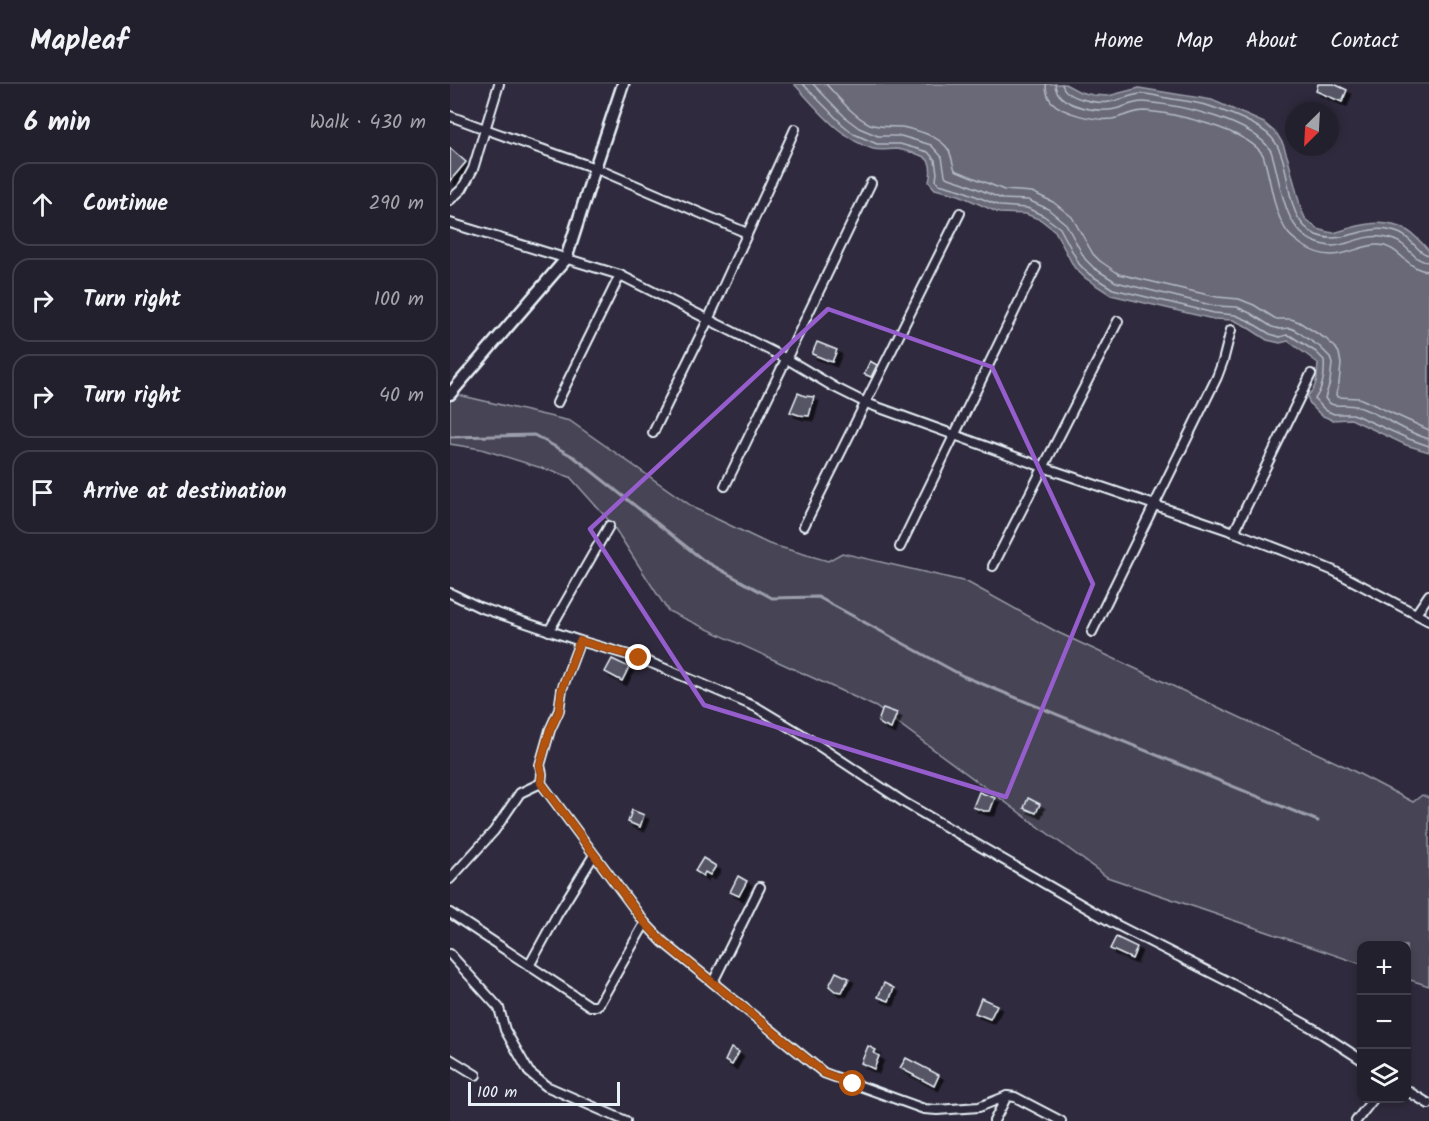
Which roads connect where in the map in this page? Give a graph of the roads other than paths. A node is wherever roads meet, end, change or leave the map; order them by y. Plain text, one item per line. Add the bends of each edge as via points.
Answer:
1 (499, 84) edge
2 (623, 84) edge
3 (450, 116) edge
4 (485, 129) junction
5 (795, 129) dead end
6 (595, 168) junction
7 (871, 183) dead end
8 (450, 200) edge
9 (960, 213) dead end
10 (450, 223) edge
11 (747, 233) junction
12 (566, 259) junction
13 (1036, 267) dead end
14 (620, 275) junction
15 (708, 320) junction
16 (1118, 321) dead end
17 (1231, 330) dead end
18 (787, 359) junction
19 (1311, 374) dead end
20 (450, 394) edge
21 (557, 403) dead end
22 (866, 403) junction
23 (652, 433) dead end
24 (955, 434) junction
25 (1043, 467) junction
26 (725, 486) dead end
27 (1155, 505) junction
28 (609, 526) dead end
29 (804, 526) dead end
30 (1234, 532) junction
31 (900, 547) dead end
32 (993, 566) dead end
33 (450, 592) edge
34 (1429, 595) edge
35 (1416, 614) junction
36 (1429, 621) edge
37 (549, 631) junction
38 (1092, 632) dead end
39 (580, 641) junction
40 (541, 783) junction
41 (594, 855) junction
42 (450, 879) edge
43 (760, 887) dead end
44 (450, 913) edge
45 (645, 923) junction
46 (450, 954) edge
47 (529, 966) junction
48 (713, 982) junction
49 (1357, 1057) edge
50 (450, 1059) edge
51 (476, 1075) dead end
52 (1411, 1093) edge
53 (1006, 1096) junction
54 (1370, 1103) edge
55 (1429, 1104) edge
56 (626, 1121) edge
57 (994, 1121) edge
58 (1061, 1121) edge
59 (1356, 1121) edge

1 - 4 street
2 - 6 street
3 - 4 street
4 - 6 street
4 - 8 street via 472,169 462,189
5 - 11 street
6 - 11 street
6 - 12 street
7 - 18 street
9 - 22 street
10 - 12 street
11 - 15 street
12 - 14 street
12 - 20 street
13 - 24 street
14 - 15 street
14 - 21 street
15 - 18 street
15 - 23 street
16 - 25 street
17 - 27 street via 1217,377
18 - 22 street
18 - 26 street
19 - 30 street
22 - 24 street
22 - 29 street
24 - 25 street
24 - 31 street
25 - 27 street
25 - 32 street
27 - 30 street
27 - 38 street
28 - 37 street
30 - 35 street via 1334,571
33 - 37 street via 479,607
34 - 35 street
35 - 36 street
37 - 39 street
39 - 40 street via 540,765
39 - 49 street via 639,658 756,707 905,803 1113,923 1316,1030
40 - 41 street
40 - 42 street via 520,793 494,831
41 - 45 street
41 - 47 street
43 - 48 street
44 - 47 street
45 - 47 street via 596,1006 590,1006
45 - 48 street
46 - 56 street via 498,1008 505,1030 529,1072 546,1086
48 - 53 street via 824,1073 847,1082 924,1110 979,1107
50 - 51 street
52 - 55 street
53 - 57 street
53 - 58 street
54 - 59 street

